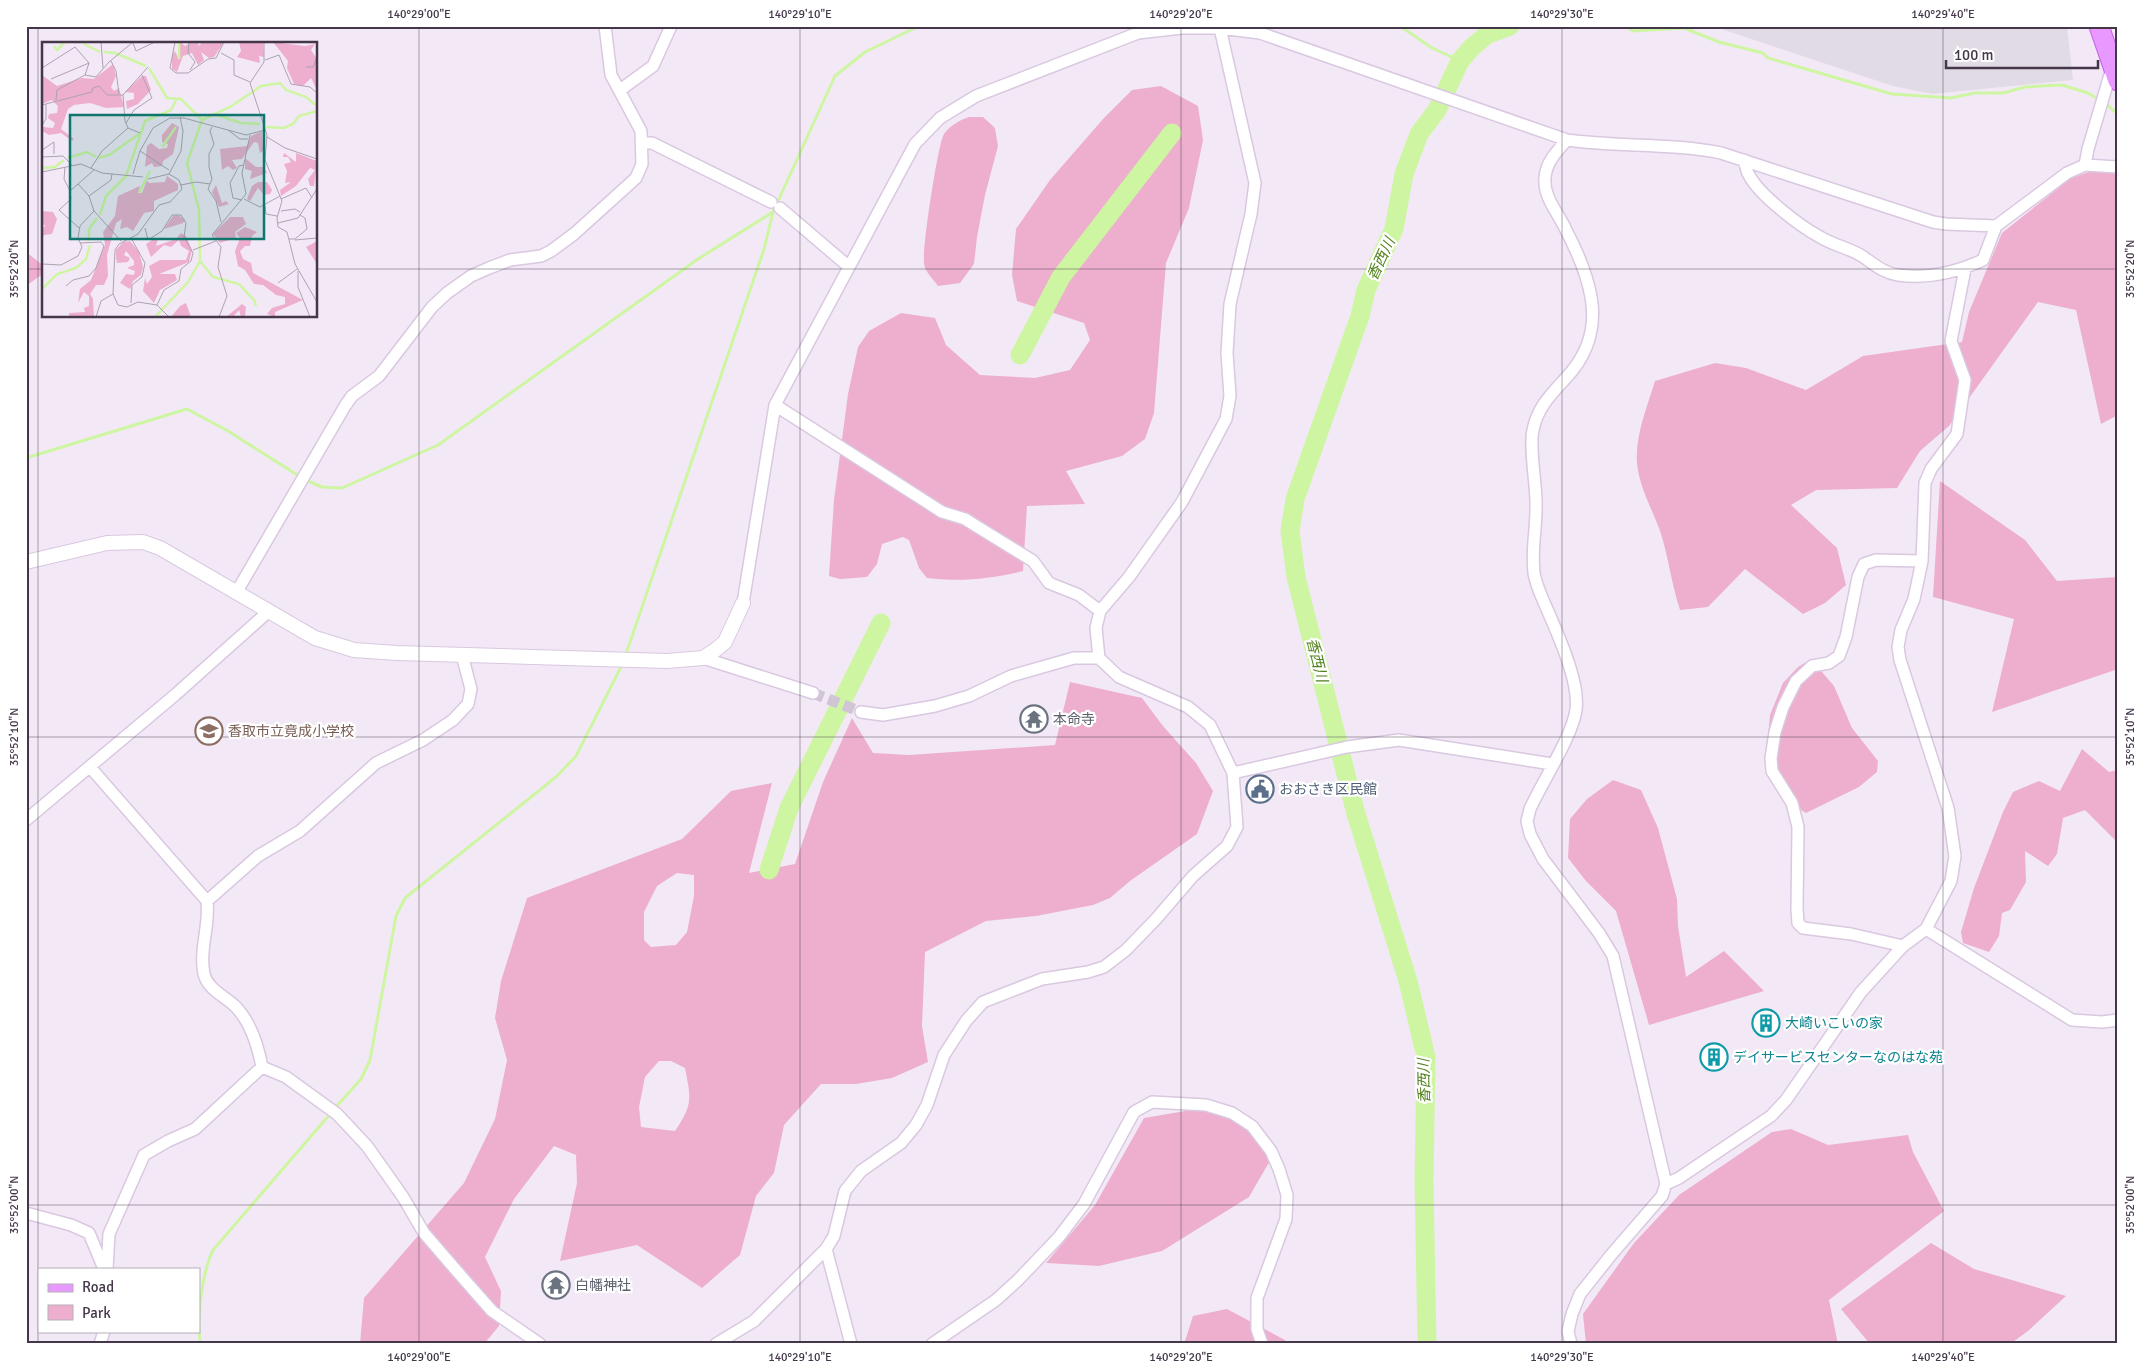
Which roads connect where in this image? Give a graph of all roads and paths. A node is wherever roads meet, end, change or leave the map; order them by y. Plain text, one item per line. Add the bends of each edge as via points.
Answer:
1 (606, 26) edge
2 (671, 26) edge
3 (2099, 26) edge
4 (1220, 28) junction
5 (2115, 74) edge
6 (620, 90) junction
7 (1567, 140) junction
8 (642, 144) junction
9 (1744, 160) junction
10 (2085, 165) junction
11 (2118, 167) edge
12 (1996, 226) junction
13 (848, 266) junction
14 (1965, 269) junction
15 (775, 405) junction
16 (1922, 561) junction
17 (26, 562) edge
18 (236, 594) junction
19 (743, 603) joint
20 (1100, 611) junction
21 (268, 612) junction
22 (462, 655) junction
23 (703, 658) junction
24 (1100, 658) junction
25 (813, 693) tunnel mouth
26 (861, 712) tunnel mouth
27 (1552, 764) junction
28 (90, 767) junction
29 (1232, 773) junction
30 (26, 820) edge
31 (207, 901) junction
32 (1926, 929) junction
33 (1903, 946) junction
34 (2118, 1020) edge
35 (262, 1067) junction
36 (1666, 1184) junction
37 (26, 1213) edge
38 (826, 1249) junction
39 (106, 1268) edge
40 (106, 1268) edge
41 (104, 1332) edge
42 (100, 1344) edge
43 (540, 1344) edge
44 (716, 1344) edge
45 (851, 1344) edge
46 (932, 1344) edge
47 (1262, 1344) edge
48 (1571, 1344) edge

1 - 6 street via 611,74
2 - 6 street via 653,66
3 - 5 main road
4 - 7 street via 1260,33
4 - 13 street via 1138,33 976,96 954,108 915,144
4 - 20 street via 1255,183 1230,304 1230,396 1226,419 1182,502 1129,577
5 - 10 street
6 - 8 street via 641,131
7 - 9 street via 1699,149
7 - 27 street via 1548,165 1544,179 1548,198 1582,265 1591,297 1592,325 1588,346 1573,370 1541,406 1532,431 1536,502 1534,574 1573,678 1576,709
8 - 13 street via 652,143 776,205
8 - 18 street via 642,164 636,178 574,234 541,256 510,260 489,268 447,293 378,376 352,396
9 - 12 street via 1933,222
9 - 14 street via 1749,175 1792,218 1820,238 1861,255 1879,269 1897,275 1925,276
10 - 11 street
10 - 12 street via 2053,182
12 - 14 street via 1983,260
13 - 15 street
14 - 16 street via 1951,341 1965,380 1957,434 1931,469 1926,483
15 - 19 street
15 - 20 street via 942,512 965,519 1032,561 1049,583 1079,595
16 - 32 street via 1914,599 1900,630 1898,647 1948,808 1954,856 1951,881
16 - 33 street via 1876,560 1864,564 1858,577 1844,647 1829,664 1812,666 1796,681 1783,707 1771,758 1772,772 1792,803 1798,828 1798,923 1803,928 1851,934
17 - 18 street via 107,543 143,542 160,548
18 - 21 street
19 - 23 street via 725,642
20 - 24 street via 1096,628
21 - 22 street via 315,638 354,650
21 - 28 street
22 - 23 street via 667,661
22 - 31 street via 471,689 468,704 453,720 423,740 376,763 300,831 258,856
23 - 25 street
24 - 26 street via 1074,658 1011,676 969,696 935,706 883,715
24 - 29 street via 1119,677 1188,707 1210,725
27 - 29 street via 1399,740 1347,747
27 - 36 street via 1530,809 1527,820 1530,834 1543,859 1613,956
28 - 30 street
28 - 31 street
29 - 38 street via 1236,827 1227,846 1193,876 1126,950 1104,967 1042,979 983,1002 944,1055 927,1105 916,1125 901,1143 861,1171 845,1191 834,1236
31 - 35 street via 204,974 209,985 236,1008 250,1026 259,1047
32 - 33 street
32 - 34 street via 2072,1020
33 - 36 street via 1861,992 1786,1100 1771,1116
35 - 39 street via 195,1130 144,1155 109,1234
35 - 43 street via 286,1077 328,1105 367,1146 424,1233 462,1278 492,1311
36 - 48 street via 1662,1196 1580,1294 1568,1331
37 - 40 street via 89,1233
38 - 44 street via 754,1321
38 - 45 street
41 - 42 street
46 - 47 street via 996,1300 1059,1237 1084,1204 1134,1112 1152,1102 1206,1105 1232,1113 1259,1134 1276,1163 1287,1195 1286,1219 1257,1298 1257,1329

